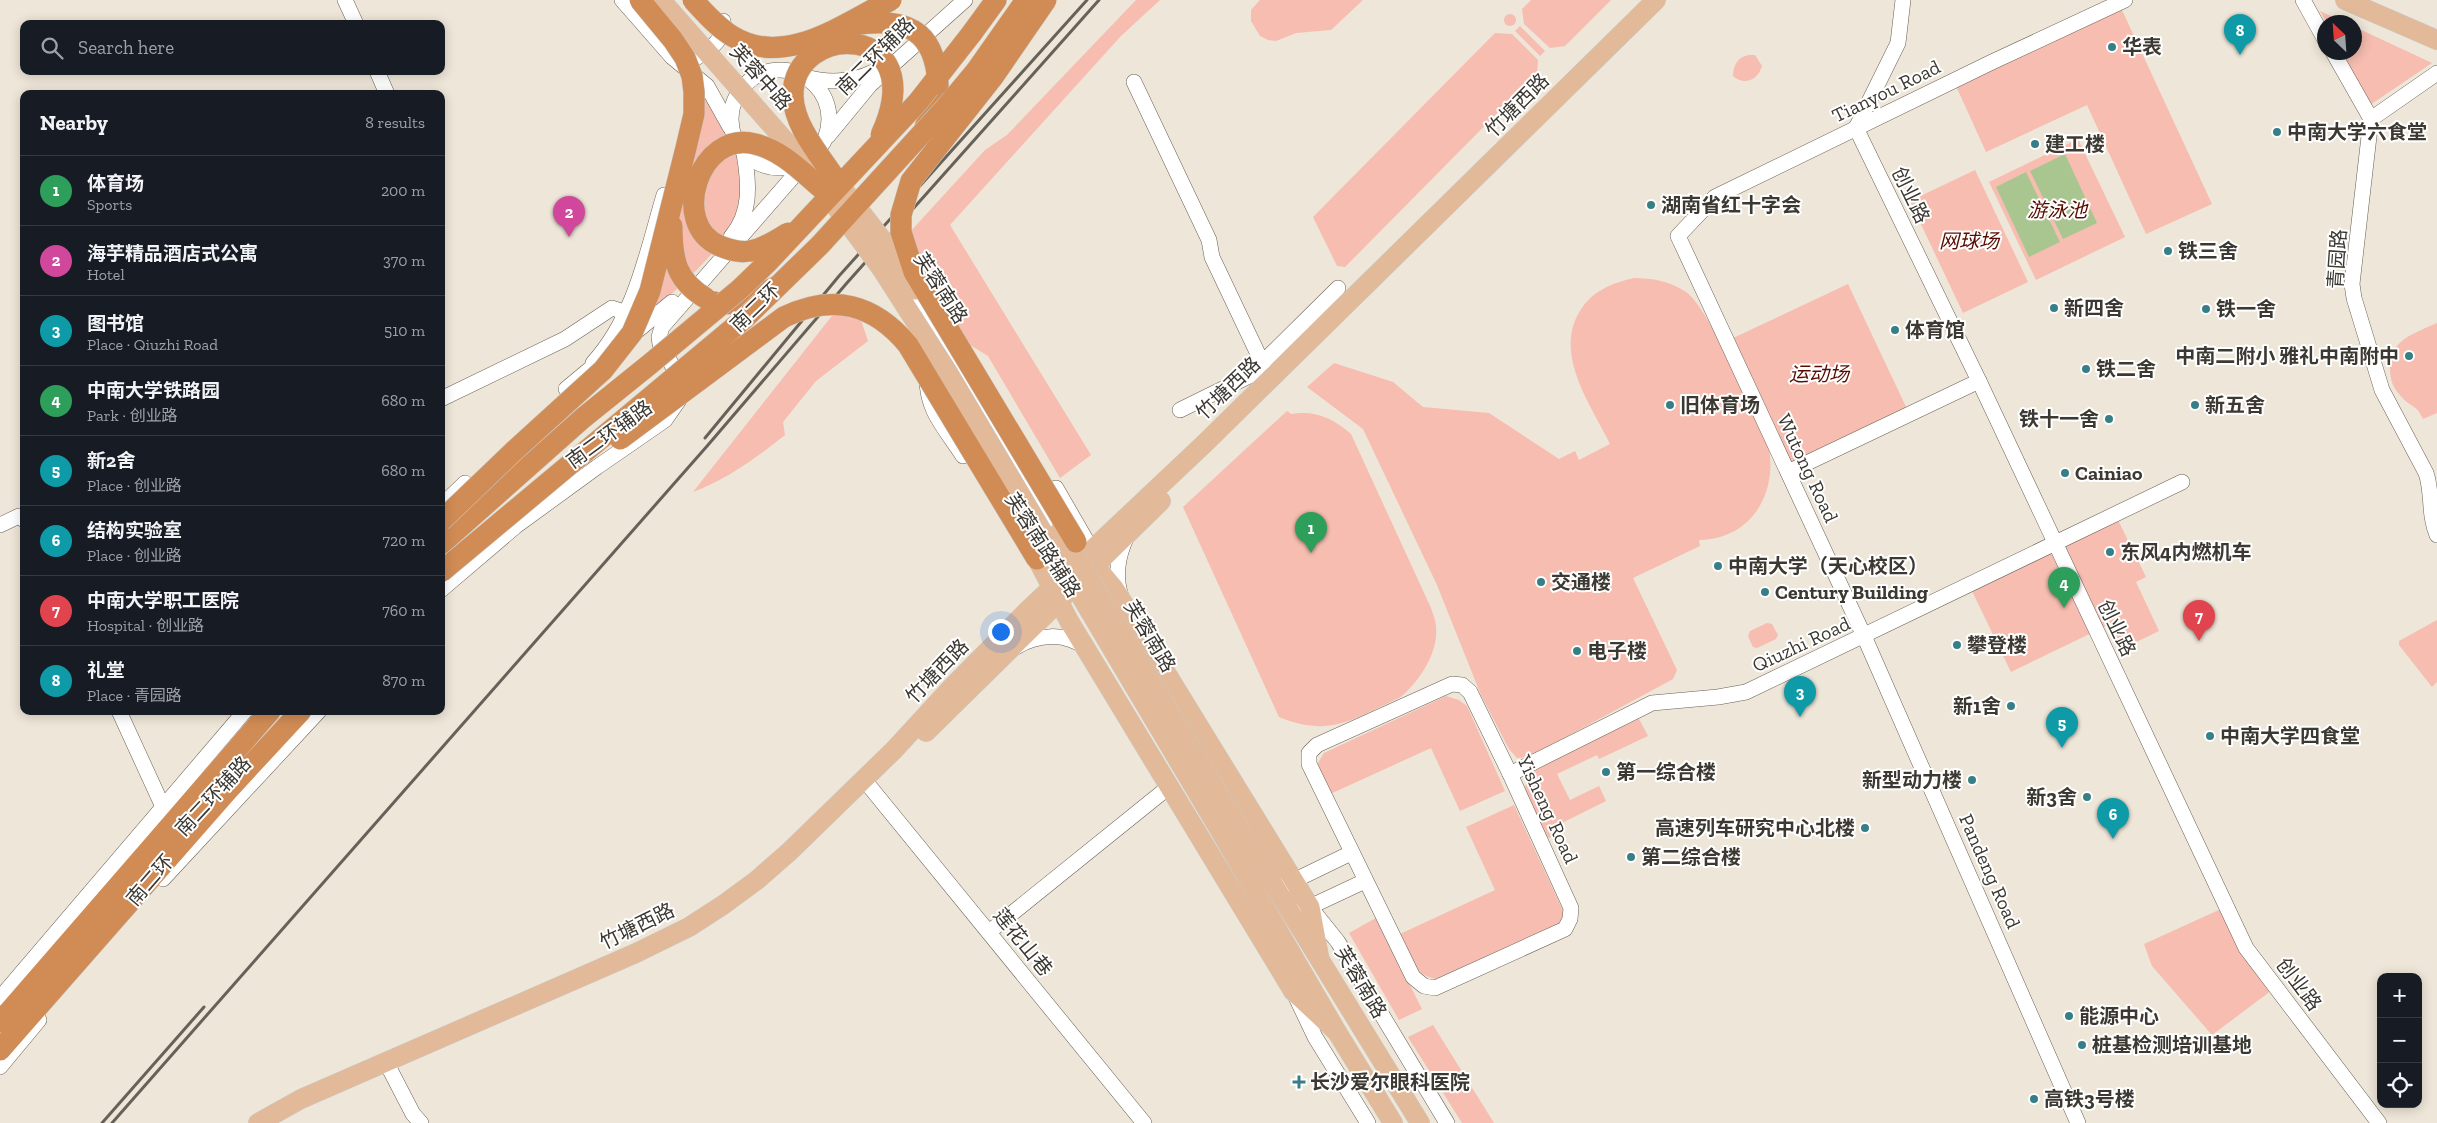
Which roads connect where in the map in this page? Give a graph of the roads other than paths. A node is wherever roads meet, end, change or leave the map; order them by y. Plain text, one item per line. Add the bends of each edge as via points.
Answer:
1 (345, 0) edge
2 (622, 0) edge
3 (640, 0) edge
4 (661, 0) edge
5 (676, 0) edge
6 (693, 0) edge
7 (891, 0) edge
8 (954, 0) edge
9 (964, 0) edge
10 (996, 0) edge
11 (1026, 0) edge
12 (1041, 0) edge
13 (1046, 0) edge
14 (1054, 0) edge
15 (1656, 0) edge
16 (1669, 0) edge
17 (1903, 0) edge
18 (2125, 0) edge
19 (2303, 0) edge
20 (2345, 0) edge
21 (711, 5) edge
22 (354, 20) edge
23 (2317, 25) edge
24 (825, 34) junction
25 (2437, 40) edge
26 (672, 57) junction
27 (2338, 60) edge
28 (2437, 72) edge
29 (799, 74) junction
30 (379, 75) edge
31 (1134, 82) dead end
32 (708, 86) junction
33 (385, 90) edge
34 (2371, 119) junction
35 (1856, 128) junction
36 (732, 132) junction
37 (918, 138) junction
38 (820, 148) junction
39 (744, 153) junction
40 (870, 154) junction
41 (801, 164) junction
42 (825, 179) junction
43 (673, 198) junction
44 (805, 223) junction
45 (1678, 236) joint
46 (778, 285) junction
47 (1338, 288) dead end
48 (626, 313) junction
49 (928, 330) junction
50 (942, 340) junction
51 (1264, 362) junction
52 (586, 371) junction
53 (1979, 382) junction
54 (445, 397) edge
55 (1180, 410) dead end
56 (1788, 472) junction
57 (2182, 482) dead end
58 (445, 502) edge
59 (510, 514) junction
60 (20, 517) edge
61 (445, 517) edge
62 (0, 525) edge
63 (1124, 528) junction
64 (2437, 535) edge
65 (445, 540) edge
66 (2055, 545) junction
67 (1089, 555) junction
68 (1037, 559) joint
69 (445, 569) edge
70 (445, 587) edge
71 (1055, 591) junction
72 (1127, 609) junction
73 (1864, 636) junction
74 (1086, 648) junction
75 (1008, 652) junction
76 (121, 715) edge
77 (242, 715) edge
78 (267, 715) edge
79 (297, 715) edge
80 (315, 715) edge
81 (1510, 774) junction
82 (1170, 786) junction
83 (870, 787) junction
84 (163, 807) junction
85 (1234, 837) junction
86 (1351, 853) junction
87 (1365, 881) junction
88 (1285, 884) junction
89 (1301, 911) junction
90 (989, 932) junction
91 (1293, 991) junction
92 (15, 1006) edge
93 (0, 1020) edge
94 (1337, 1032) junction
95 (0, 1050) edge
96 (0, 1057) edge
97 (388, 1066) junction
98 (0, 1067) edge
99 (258, 1123) edge
100 (274, 1123) edge
101 (421, 1123) edge
102 (1144, 1123) edge
103 (1368, 1123) edge
104 (1393, 1123) edge
105 (1420, 1123) edge
106 (1447, 1123) edge
107 (2078, 1123) edge
108 (2379, 1123) edge

1 - 22 street
2 - 26 street
3 - 43 highway, bridge via 673,40 692,76 694,114
4 - 42 main road, 芙蓉中路, bridge
5 - 42 main road, 芙蓉中路, bridge via 741,70
6 - 24 highway, bridge via 733,37 753,45 784,48
7 - 24 highway, bridge
8 - 29 street, 南二环辅路 via 871,74 846,80 817,80
9 - 38 street, 南二环辅路 via 870,85
10 - 40 highway, 南二环, bridge via 918,102
11 - 37 highway, 南二环, bridge via 976,70
12 - 14 street
13 - 67 highway, bridge via 993,77 912,182 901,215 901,232 914,272
15 - 63 main road, 竹塘西路 via 1203,445
16 - 63 main road, 竹塘西路
17 - 35 street via 1898,43
18 - 35 street, Tianyou Road
19 - 23 street
20 - 25 main road
21 - 26 street via 724,27 719,40 691,61 683,62
21 - 29 street
24 - 37 highway, bridge via 845,26 886,21 907,27 928,44 938,68 938,87 931,115
26 - 32 street
27 - 34 street
28 - 34 street
29 - 36 street via 779,70 751,80 741,90 732,110
29 - 38 street via 822,93 829,115 827,132
30 - 33 street
31 - 51 street via 1209,240 1212,256
32 - 36 street
32 - 48 street via 686,103 673,165
34 - 64 street, 青园路 via 2352,284 2354,298 2382,390 2426,472 2430,486 2430,514
35 - 45 street, Tianyou Road via 1715,197
35 - 53 street, 创业路
36 - 39 street
37 - 46 highway, 南二环, bridge via 820,245
38 - 41 street
38 - 42 street via 818,161
39 - 41 street via 766,166
39 - 52 street via 747,203 735,232 677,298
40 - 42 highway, bridge via 880,139 892,108 894,79 887,64 870,48 845,42 832,45 808,60 799,71 793,96 800,123
40 - 44 highway, 南二环, bridge
41 - 42 street
41 - 70 street, 南二环辅路 via 662,327 660,344 681,381 679,400 666,420 523,521
42 - 44 highway, bridge via 753,143 730,144 712,156 699,175 694,190 696,220 703,233 717,244 738,252 751,251
42 - 85 main road, 芙蓉南路, bridge via 881,238 956,354
43 - 46 highway, bridge via 672,242 676,265 690,288 707,300 732,303 746,301
43 - 61 highway, bridge via 650,291 632,333 619,352
44 - 65 highway, 南二环, bridge via 740,289 583,418
45 - 56 street, Wutong Road
46 - 59 highway, 南二环, bridge via 686,369
47 - 51 street
48 - 52 street via 607,346
48 - 54 street via 612,308 565,339
49 - 50 street, 芙蓉南路辅路 via 891,268
49 - 71 street, 芙蓉南路辅路 via 1053,540 1059,557
49 - 71 street, 芙蓉南路辅路 via 927,396 931,409
50 - 67 street, 芙蓉南路辅路 via 1059,536
50 - 67 street, 芙蓉南路辅路 via 982,369
51 - 55 street via 1249,376
52 - 58 street
53 - 56 street
53 - 66 street, 创业路
56 - 73 street, Wutong Road
57 - 66 street, Qiuzhi Road
59 - 68 highway, bridge via 666,407 784,317 802,308 835,304 851,306 883,320 908,345
59 - 69 highway, 南二环, bridge
60 - 62 street
63 - 67 main road, 竹塘西路
63 - 72 street via 1118,574 1121,596
66 - 73 street, Qiuzhi Road
66 - 108 street, 创业路 via 2246,948
67 - 71 main road, 竹塘西路
67 - 72 main road
68 - 71 main road
71 - 74 main road
71 - 75 main road, 竹塘西路
71 - 97 main road, 竹塘西路 via 1028,611 894,750 789,852 723,905 689,927 636,953
72 - 88 main road
73 - 81 street, Qiuzhi Road via 1746,692 1652,703
73 - 107 street, Pandeng Road
74 - 75 street via 1071,639 1046,636
74 - 82 main road
75 - 83 main road, 竹塘西路
76 - 84 street
77 - 84 street, 南二环辅路
78 - 92 highway, 南二环
79 - 92 highway, 南二环
80 - 98 street, 南二环辅路 via 138,907
81 - 86 street, Yisheng Road via 1470,692 1462,685 1452,684 1317,745 1308,753 1309,764
81 - 87 street, Yisheng Road via 1572,908 1565,929 1435,988 1424,986 1413,977
82 - 90 street
82 - 91 main road
83 - 90 street, 莲花山巷
83 - 97 main road, 竹塘西路 via 764,886 734,910 700,930 664,949
84 - 92 street, 南二环辅路
85 - 88 main road, 芙蓉南路
85 - 94 main road, 芙蓉南路
86 - 87 street, Yisheng Road
86 - 88 street
87 - 89 street
88 - 89 main road
89 - 105 main road, 芙蓉南路 via 1319,956
89 - 106 street via 1338,942
90 - 102 street, 莲花山巷
91 - 94 main road
91 - 103 street via 1315,1037
92 - 93 highway, 南二环
92 - 95 highway, 南二环
92 - 96 main road
94 - 104 main road, 芙蓉南路
97 - 99 main road, 竹塘西路 via 301,1099
97 - 100 main road, 竹塘西路
97 - 101 street

